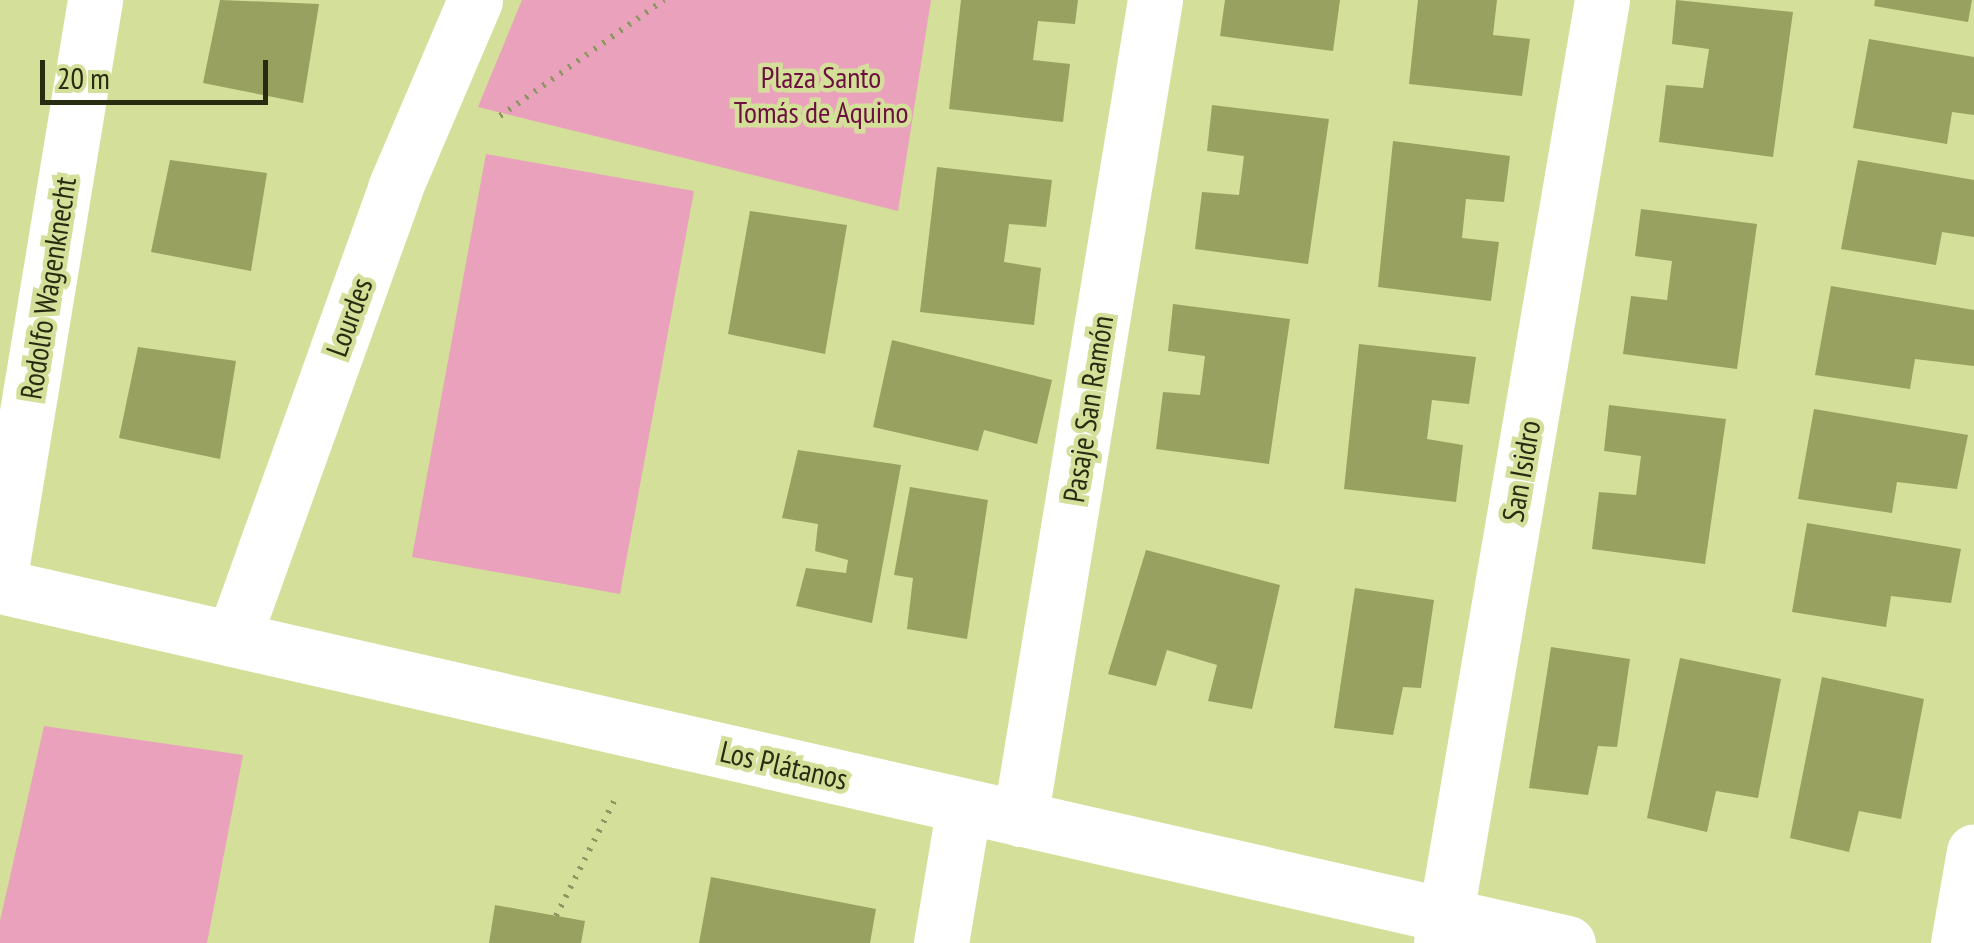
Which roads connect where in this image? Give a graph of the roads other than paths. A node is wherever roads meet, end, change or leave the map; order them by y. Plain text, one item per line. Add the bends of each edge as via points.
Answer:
1 (96, 0) edge
2 (475, 0) edge
3 (1156, 0) edge
4 (1602, 0) edge
5 (0, 576) edge
6 (0, 586) edge
7 (233, 639) junction
8 (964, 806) junction
9 (1020, 819) junction
10 (1974, 850) edge
11 (1443, 929) edge
12 (941, 943) edge
13 (1568, 943) edge
14 (1958, 943) edge

1 - 5 street, Rodolfo Wagenknecht
2 - 7 street, Lourdes via 396,188
3 - 9 street, Pasaje San Ramón
4 - 11 street, San Isidro
6 - 7 street, Los Plátanos
7 - 8 street, Los Plátanos
8 - 9 street, Los Plátanos
8 - 12 street
9 - 11 street, Los Plátanos
10 - 14 street
11 - 13 street, Los Plátanos

